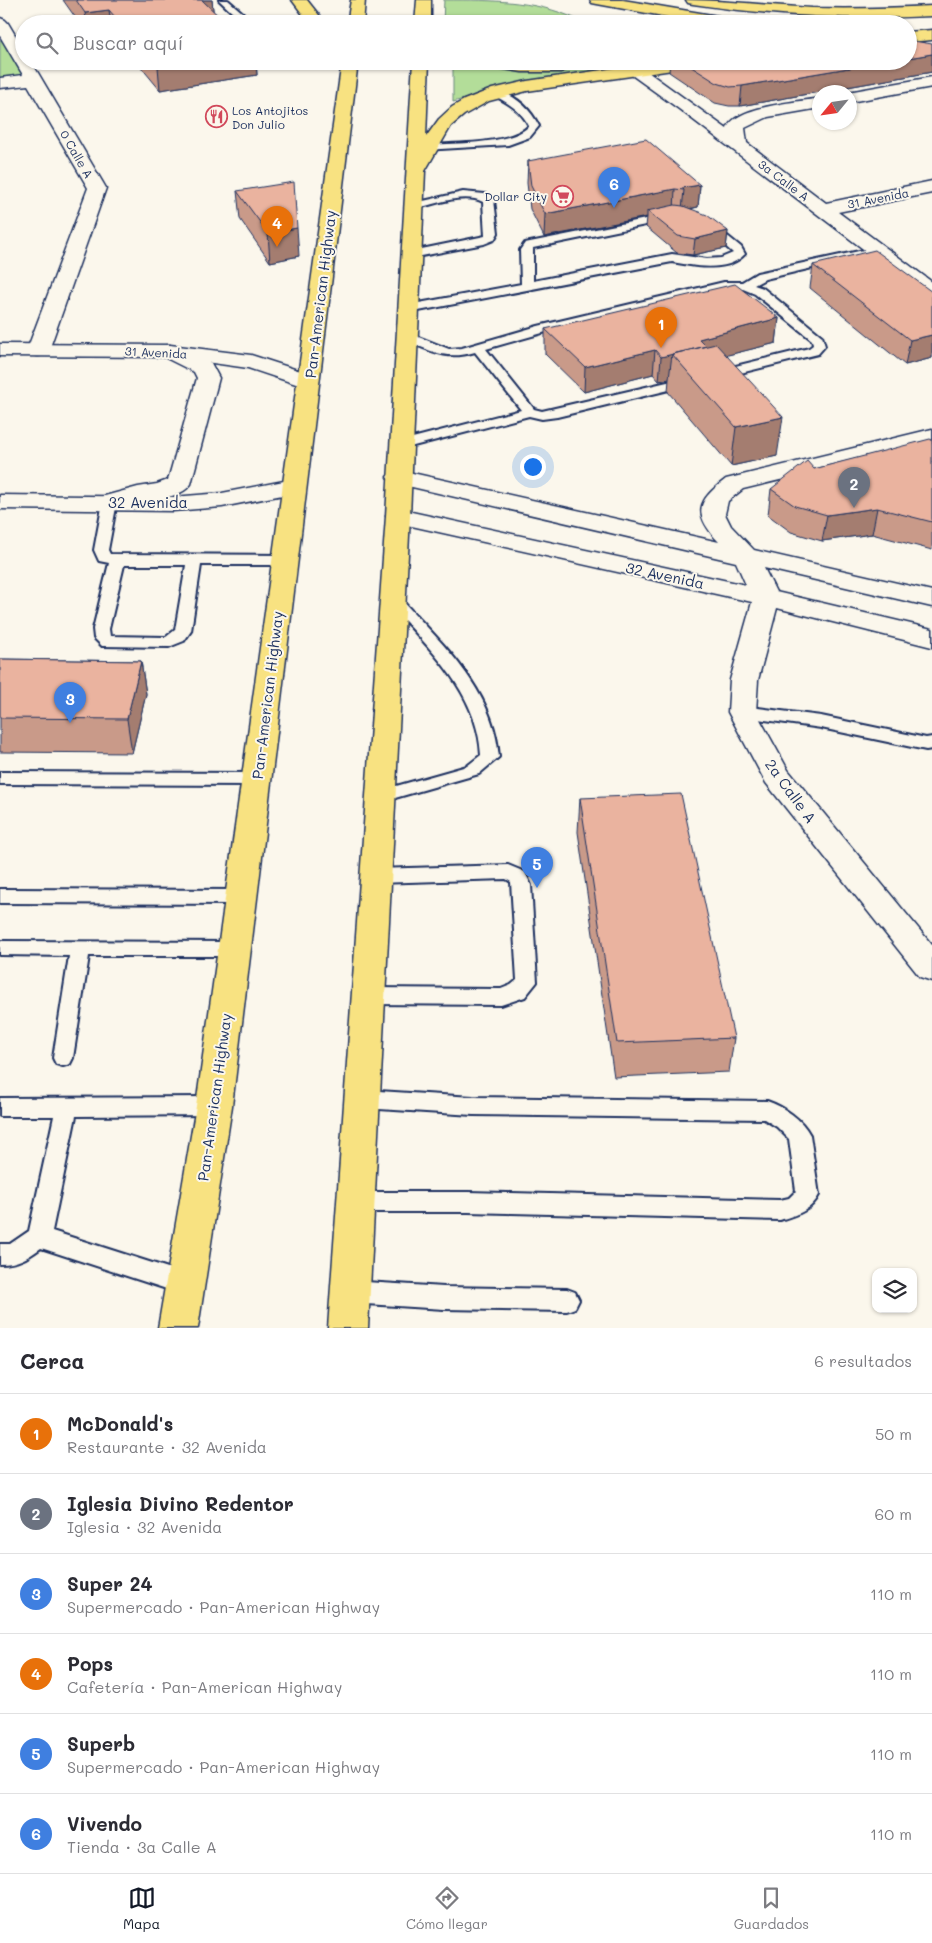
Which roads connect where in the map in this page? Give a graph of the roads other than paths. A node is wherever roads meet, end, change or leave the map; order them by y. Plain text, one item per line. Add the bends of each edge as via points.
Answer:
1 (222, 0) edge
2 (299, 0) edge
3 (358, 0) edge
4 (424, 0) edge
5 (580, 0) edge
6 (597, 0) edge
7 (693, 0) edge
8 (753, 0) edge
9 (932, 11) edge
10 (845, 14) junction
11 (240, 15) edge
12 (311, 15) edge
13 (356, 15) edge
14 (423, 15) edge
15 (610, 15) edge
16 (674, 15) edge
17 (917, 30) edge
18 (932, 30) edge
19 (3, 32) edge
20 (932, 35) edge
21 (917, 36) edge
22 (15, 51) edge
23 (27, 70) edge
24 (342, 70) edge
25 (421, 70) edge
26 (635, 70) joint
27 (33, 79) junction
28 (932, 82) edge
29 (0, 83) edge
30 (496, 93) junction
31 (857, 96) edge
32 (812, 105) edge
33 (738, 146) junction
34 (428, 148) junction
35 (415, 175) junction
36 (932, 187) edge
37 (414, 206) junction
38 (824, 209) junction
39 (682, 216) edge
40 (700, 219) edge
41 (877, 250) junction
42 (411, 254) junction
43 (744, 285) junction
44 (526, 286) junction
45 (932, 292) edge
46 (408, 309) junction
47 (407, 336) junction
48 (479, 348) junction
49 (0, 350) edge
50 (38, 350) junction
51 (170, 351) junction
52 (308, 381) junction
53 (529, 412) junction
54 (932, 436) edge
55 (402, 445) junction
56 (399, 476) junction
57 (294, 486) junction
58 (0, 502) edge
59 (110, 502) junction
60 (398, 516) junction
61 (746, 557) junction
62 (117, 560) junction
63 (194, 560) junction
64 (285, 560) junction
65 (766, 598) junction
66 (393, 599) junction
67 (932, 599) edge
68 (932, 638) edge
69 (742, 712) junction
70 (932, 742) edge
71 (0, 778) edge
72 (256, 778) junction
73 (381, 796) junction
74 (376, 876) junction
75 (0, 896) edge
76 (241, 897) junction
77 (0, 948) edge
78 (80, 948) junction
79 (235, 949) junction
80 (932, 968) edge
81 (369, 996) junction
82 (63, 1058) dead end
83 (363, 1099) junction
84 (66, 1106) junction
85 (214, 1106) junction
86 (0, 1107) edge
87 (356, 1202) junction
88 (39, 1237) junction
89 (0, 1254) edge
90 (185, 1284) junction
91 (350, 1292) junction
92 (567, 1300) dead end
93 (178, 1328) edge
94 (348, 1328) edge

1 - 11 lane
2 - 12 highway
3 - 13 highway
4 - 14 highway
5 - 15 highway
6 - 16 highway
7 - 10 highway via 733,7
8 - 10 highway
9 - 10 highway
17 - 18 highway
19 - 22 street, 0 Calle A
20 - 21 highway
23 - 27 street, 0 Calle A
24 - 52 highway, Pan-American Highway
25 - 35 highway
26 - 30 highway
26 - 33 street, 3a Calle A
27 - 29 street
27 - 50 street, 0 Calle A via 97,188
28 - 31 street
30 - 34 highway via 458,111 443,124
30 - 34 lane via 528,113 534,126 526,135 508,142
32 - 33 street via 742,120 736,127
33 - 38 street, 3a Calle A
34 - 35 highway
35 - 37 highway
36 - 38 street, 31 Avenida
37 - 42 highway
37 - 42 lane via 451,198 484,196 488,200 492,233 484,241
38 - 41 street, 3a Calle A
39 - 44 lane via 529,245 526,250
40 - 44 lane via 739,254 733,259 712,263 672,258
41 - 43 lane via 761,276
41 - 45 street, 3a Calle A
42 - 46 highway
43 - 48 lane via 724,286 542,329
43 - 53 lane via 759,291 818,339 819,346 813,351 557,414
44 - 46 lane
46 - 47 highway
47 - 48 lane via 448,353
47 - 55 highway
48 - 53 lane
49 - 50 street, 31 Avenida
50 - 51 street, 31 Avenida
51 - 52 street, 31 Avenida via 251,362
51 - 59 street via 203,368 208,378 179,484
52 - 57 highway, Pan-American Highway
53 - 55 lane
54 - 61 street via 735,484 717,498 713,514 720,528
55 - 56 highway
56 - 60 highway
56 - 61 street
57 - 59 street, 32 Avenida via 222,500 173,504
57 - 64 highway, Pan-American Highway
58 - 59 street, 32 Avenida
59 - 62 lane via 102,550 104,558
60 - 65 street, 32 Avenida
60 - 66 highway
61 - 65 street
61 - 67 street
62 - 63 lane
62 - 63 lane via 102,628 102,638 108,642 169,642 178,638 183,631
63 - 64 lane
64 - 72 highway, Pan-American Highway
65 - 68 street, 32 Avenida
65 - 69 street via 744,680
66 - 73 highway
66 - 73 lane via 462,677 490,739 490,757 473,770
69 - 70 lane via 821,722 926,744
69 - 80 street, 2a Calle A via 776,776
71 - 72 lane
72 - 76 highway, Pan-American Highway
73 - 74 highway
74 - 81 highway
74 - 81 lane via 508,872 518,877 522,885 527,982 518,991 501,998
75 - 76 lane
76 - 79 highway, Pan-American Highway
77 - 78 lane
78 - 79 lane
78 - 82 lane
79 - 85 highway, Pan-American Highway
81 - 83 highway
83 - 87 highway
83 - 87 lane via 473,1106 767,1110 799,1135 808,1195 795,1206 780,1210
84 - 85 lane
84 - 86 lane
84 - 88 lane
85 - 90 highway, Pan-American Highway
87 - 91 highway
88 - 89 lane via 14,1254
88 - 90 lane
90 - 93 highway, Pan-American Highway
91 - 92 lane via 444,1298
91 - 94 highway

